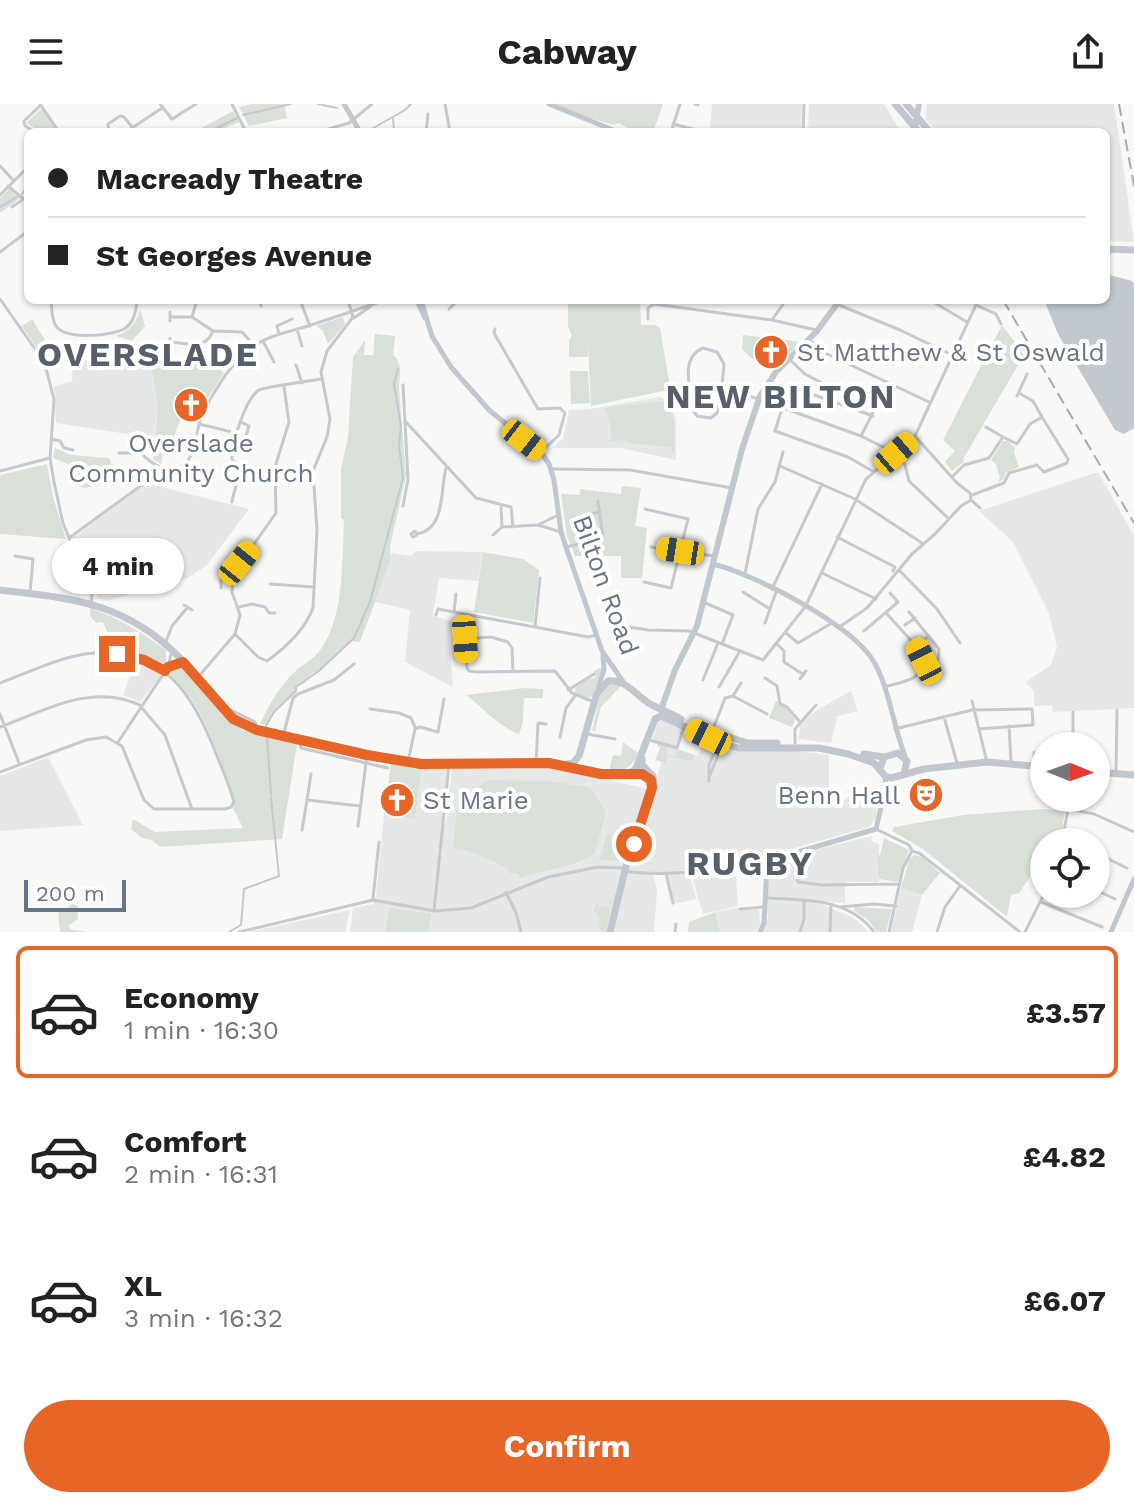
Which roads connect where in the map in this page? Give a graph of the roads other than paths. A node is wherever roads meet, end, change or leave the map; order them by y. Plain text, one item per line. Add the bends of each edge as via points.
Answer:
1 (41, 104) edge
2 (196, 104) edge
3 (232, 104) edge
4 (344, 104) edge
5 (372, 104) edge
6 (445, 104) edge
7 (549, 104) edge
8 (680, 104) edge
9 (804, 104) edge
10 (900, 104) edge
11 (921, 104) edge
12 (161, 106) edge
13 (428, 114) dead end
14 (355, 119) junction
15 (672, 124) junction
16 (919, 127) edge
17 (28, 128) edge
18 (56, 128) edge
19 (108, 128) edge
20 (133, 128) joint
21 (244, 128) edge
22 (333, 128) edge
23 (358, 128) edge
24 (426, 128) edge
25 (449, 128) edge
26 (600, 128) edge
27 (672, 128) edge
28 (689, 128) edge
29 (803, 128) edge
30 (0, 166) edge
31 (24, 170) edge
32 (13, 180) junction
33 (8, 186) junction
34 (0, 195) edge
35 (24, 197) edge
36 (24, 199) edge
37 (12, 207) dead end
38 (24, 234) edge
39 (1110, 249) edge
40 (1134, 250) edge
41 (0, 252) edge
42 (0, 299) edge
43 (52, 304) edge
44 (136, 304) edge
45 (196, 304) edge
46 (302, 304) edge
47 (349, 304) edge
48 (374, 304) joint
49 (421, 304) edge
50 (422, 304) edge
51 (454, 304) edge
52 (783, 304) edge
53 (837, 304) edge
54 (842, 304) edge
55 (937, 304) edge
56 (1, 305) edge
57 (449, 309) dead end
58 (352, 311) junction
59 (347, 313) junction
60 (649, 316) dead end
61 (170, 317) dead end
62 (192, 317) junction
63 (292, 319) dead end
64 (352, 320) junction
65 (772, 320) junction
66 (967, 322) junction
67 (428, 323) junction
68 (1001, 324) dead end
69 (310, 326) junction
70 (345, 327) junction
71 (297, 329) junction
72 (495, 329) dead end
73 (213, 331) junction
74 (817, 331) junction
75 (279, 334) junction
76 (809, 339) junction
77 (263, 341) junction
78 (170, 342) dead end
79 (254, 345) junction
80 (302, 346) dead end
81 (952, 355) junction
82 (789, 359) junction
83 (274, 362) dead end
84 (296, 365) dead end
85 (1027, 374) dead end
86 (321, 379) junction
87 (302, 383) junction
88 (888, 383) junction
89 (824, 384) dead end
90 (403, 385) dead end
91 (722, 386) junction
92 (789, 386) dead end
93 (284, 387) junction
94 (758, 400) junction
95 (930, 402) junction
96 (567, 405) dead end
97 (782, 409) junction
98 (564, 411) junction
99 (873, 416) junction
100 (1042, 417) junction
101 (241, 422) junction
102 (406, 422) junction
103 (199, 424) junction
104 (989, 429) dead end
105 (236, 433) junction
106 (416, 434) junction
107 (406, 436) junction
108 (861, 436) junction
109 (915, 436) junction
110 (1003, 437) junction
111 (51, 439) junction
112 (245, 440) dead end
113 (73, 450) dead end
114 (541, 452) junction
115 (783, 452) dead end
116 (119, 453) dead end
117 (896, 453) junction
118 (50, 458) junction
119 (780, 466) junction
120 (275, 467) junction
121 (446, 468) junction
122 (551, 469) junction
123 (0, 471) edge
124 (313, 471) junction
125 (874, 472) junction
126 (455, 477) junction
127 (952, 477) junction
128 (150, 479) dead end
129 (444, 480) junction
130 (822, 484) junction
131 (732, 488) junction
132 (972, 497) junction
133 (855, 499) junction
134 (598, 501) dead end
135 (232, 502) dead end
136 (500, 505) junction
137 (403, 506) dead end
138 (980, 508) dead end
139 (645, 509) dead end
140 (600, 512) junction
141 (558, 515) junction
142 (586, 515) dead end
143 (949, 519) junction
144 (538, 525) junction
145 (502, 527) junction
146 (513, 527) junction
147 (561, 532) junction
148 (417, 534) dead end
149 (493, 535) dead end
150 (837, 537) junction
151 (69, 538) junction
152 (922, 543) junction
153 (566, 547) junction
154 (651, 547) dead end
155 (680, 551) junction
156 (15, 556) dead end
157 (713, 560) junction
158 (899, 570) junction
159 (893, 571) dead end
160 (821, 572) junction
161 (221, 573) dead end
162 (745, 574) junction
163 (540, 578) dead end
164 (221, 580) junction
165 (231, 580) junction
166 (644, 582) dead end
167 (270, 584) dead end
168 (314, 587) junction
169 (221, 588) dead end
170 (0, 590) edge
171 (774, 590) junction
172 (743, 592) dead end
173 (30, 593) junction
174 (890, 593) dead end
175 (456, 594) dead end
176 (876, 599) junction
177 (703, 602) junction
178 (91, 603) junction
179 (239, 607) junction
180 (805, 607) junction
181 (188, 608) dead end
182 (770, 609) junction
183 (454, 612) junction
184 (909, 612) dead end
185 (275, 613) dead end
186 (887, 614) junction
187 (436, 615) dead end
188 (915, 618) junction
189 (849, 621) junction
190 (621, 622) dead end
191 (765, 623) dead end
192 (905, 625) dead end
193 (535, 626) junction
194 (835, 626) junction
195 (464, 631) dead end
196 (864, 631) dead end
197 (694, 633) junction
198 (785, 633) junction
199 (845, 633) junction
200 (235, 634) junction
201 (597, 635) junction
202 (929, 636) junction
203 (465, 639) junction
204 (720, 643) junction
205 (776, 643) junction
206 (960, 643) dead end
207 (165, 644) junction
208 (916, 646) junction
209 (173, 651) junction
210 (602, 651) junction
211 (740, 651) junction
212 (924, 661) junction
213 (183, 662) junction
214 (354, 664) dead end
215 (167, 669) junction
216 (513, 671) junction
217 (594, 674) dead end
218 (198, 678) junction
219 (765, 678) dead end
220 (800, 679) dead end
221 (703, 680) dead end
222 (0, 683) edge
223 (624, 683) junction
224 (741, 683) dead end
225 (719, 687) dead end
226 (883, 687) junction
227 (568, 690) junction
228 (597, 693) junction
229 (575, 696) junction
230 (733, 696) junction
231 (444, 699) dead end
232 (972, 701) dead end
233 (594, 702) junction
234 (816, 705) dead end
235 (142, 707) junction
236 (370, 709) dead end
237 (974, 710) junction
238 (1117, 710) dead end
239 (1073, 712) dead end
240 (0, 714) edge
241 (767, 714) dead end
242 (658, 715) junction
243 (944, 717) junction
244 (799, 721) junction
245 (546, 724) dead end
246 (562, 725) junction
247 (684, 725) junction
248 (569, 726) dead end
249 (1009, 726) junction
250 (2, 727) edge
251 (415, 729) junction
252 (895, 729) junction
253 (979, 729) junction
254 (1073, 732) edge
255 (585, 733) junction
256 (712, 733) junction
257 (283, 736) junction
258 (560, 737) dead end
259 (898, 738) junction
260 (615, 739) dead end
261 (648, 739) junction
262 (722, 740) junction
263 (118, 742) junction
264 (795, 743) junction
265 (643, 751) junction
266 (842, 751) junction
267 (894, 753) junction
268 (579, 756) junction
269 (884, 757) junction
270 (366, 759) junction
271 (906, 759) junction
272 (408, 762) junction
273 (987, 762) junction
274 (449, 763) junction
275 (536, 763) junction
276 (1011, 763) junction
277 (957, 764) junction
278 (19, 765) junction
279 (559, 765) junction
280 (1030, 765) edge
281 (388, 768) dead end
282 (924, 769) junction
283 (881, 771) junction
284 (0, 772) edge
285 (594, 772) junction
286 (1110, 773) edge
287 (311, 774) dead end
288 (1116, 774) junction
289 (629, 775) junction
290 (1134, 775) edge
291 (900, 776) junction
292 (709, 780) dead end
293 (652, 788) junction
294 (885, 788) junction
295 (307, 800) junction
296 (360, 806) junction
297 (192, 809) junction
298 (1084, 812) edge
299 (358, 826) dead end
300 (876, 829) junction
301 (302, 830) dead end
302 (1134, 832) edge
303 (379, 842) dead end
304 (912, 851) junction
305 (791, 854) junction
306 (733, 860) dead end
307 (1110, 860) edge
308 (1127, 868) dead end
309 (625, 870) junction
310 (666, 874) junction
311 (1134, 879) edge
312 (899, 884) junction
313 (960, 886) junction
314 (506, 892) junction
315 (1110, 897) edge
316 (764, 898) junction
317 (1115, 899) dead end
318 (373, 900) junction
319 (804, 900) junction
320 (673, 903) dead end
321 (831, 905) junction
322 (896, 906) junction
323 (764, 907) junction
324 (840, 907) junction
325 (1037, 908) edge
326 (1056, 908) edge
327 (740, 909) dead end
328 (434, 911) junction
329 (676, 924) dead end
330 (1102, 927) dead end
331 (764, 931) edge
332 (239, 932) edge
333 (521, 932) edge
334 (610, 932) edge
335 (675, 932) edge
336 (800, 932) edge
337 (830, 932) edge
338 (874, 932) edge
339 (889, 932) edge
340 (937, 932) edge
341 (1023, 932) edge
342 (1111, 932) edge

1 - 17 street via 24,121
1 - 18 street
2 - 12 street via 172,119
3 - 21 street
4 - 14 main road
5 - 14 street
6 - 25 street
7 - 26 main road
8 - 15 street
9 - 29 street
10 - 16 highway
11 - 16 main road
12 - 20 street
13 - 24 street
14 - 22 street
14 - 23 main road
15 - 27 street
15 - 28 street
19 - 20 street via 120,116
30 - 32 street
31 - 32 street
32 - 33 street
33 - 34 street
33 - 35 street
36 - 37 street
38 - 41 street
39 - 40 highway
42 - 56 street
43 - 44 street via 56,326 75,336 123,329
45 - 62 street
46 - 69 street
47 - 58 street
48 - 58 street
48 - 64 street
49 - 67 main road, Bilton Road
50 - 67 main road, Bilton Road
51 - 57 street
52 - 65 street
53 - 74 main road
54 - 81 street
55 - 66 street
56 - 111 street via 47,372 54,400
58 - 59 street
58 - 64 street
59 - 69 street
59 - 70 street
60 - 65 street via 654,304
61 - 62 street
62 - 73 street
63 - 75 street via 277,326
64 - 70 street
65 - 74 street
66 - 68 street via 976,305 996,314
66 - 81 street
67 - 114 main road, Bilton Road via 439,349 475,396
69 - 71 street
70 - 86 street via 327,351
71 - 75 street
71 - 80 street
72 - 98 street via 538,409
73 - 78 street via 202,344
73 - 79 street via 238,330
74 - 76 main road
75 - 77 street
76 - 82 main road
76 - 88 street via 821,351
77 - 79 street
77 - 83 street
79 - 103 street via 227,374
81 - 95 street
82 - 89 street
82 - 94 main road
84 - 87 street
85 - 100 street via 1018,394 1033,401
86 - 87 street
86 - 124 street via 329,430
87 - 93 street
88 - 95 street
88 - 99 street
90 - 102 street
91 - 91 street via 714,416 694,413 688,364 692,354 703,348 717,352 724,364
91 - 94 street
92 - 99 street
93 - 101 street via 258,391
93 - 120 street via 289,422
94 - 97 street
94 - 131 main road
95 - 109 street
96 - 98 street
97 - 108 street
97 - 125 street via 775,431
98 - 114 street via 559,435
99 - 108 street
100 - 110 street via 1030,424 1017,444
100 - 132 street via 1068,461 1041,472 1037,465 1009,473 1004,483
101 - 105 street
101 - 112 street via 249,426
102 - 106 street
102 - 107 street
103 - 105 street
103 - 116 street via 188,461 171,471 141,453
104 - 110 street
105 - 135 street via 231,456 239,471
106 - 107 street
106 - 121 street
107 - 137 street
108 - 117 street
109 - 117 street
109 - 127 street
110 - 127 street via 989,458 964,465
111 - 113 street
111 - 118 street
114 - 122 main road, Bilton Road
115 - 119 street
117 - 125 street
117 - 143 street via 909,481
118 - 123 street
118 - 151 street
119 - 130 street
119 - 162 street via 758,509
120 - 124 street
120 - 165 street via 274,520
121 - 126 street
121 - 129 street
122 - 131 street via 630,470
122 - 141 main road, Bilton Road
124 - 168 street
125 - 133 street
126 - 129 street
126 - 136 street via 476,498
127 - 132 street
128 - 151 street
129 - 148 street via 437,520
130 - 133 street
130 - 171 street
131 - 157 main road
132 - 138 street
132 - 143 street
133 - 150 street
133 - 152 street
134 - 140 street
136 - 145 street
136 - 146 street via 513,508
139 - 155 street via 688,519
140 - 142 street
140 - 153 street via 603,538
141 - 144 street
141 - 147 main road, Bilton Road
143 - 152 street
144 - 146 street
144 - 147 street
145 - 146 street
145 - 149 street
147 - 153 main road, Bilton Road
150 - 159 street via 895,567
150 - 160 street
151 - 178 street
152 - 158 street
153 - 201 main road, Bilton Road
154 - 155 street
155 - 157 street
155 - 166 street via 671,588
156 - 173 street via 33,559
157 - 162 main road
157 - 177 main road
158 - 176 street
158 - 206 street via 937,609
160 - 176 street
160 - 180 street
161 - 164 street
162 - 171 main road
163 - 193 street
164 - 165 street
164 - 169 street
165 - 179 street
167 - 168 street
168 - 200 street via 313,608 303,628 269,660 258,657
170 - 173 highway
171 - 180 main road
171 - 182 street
172 - 182 street
173 - 178 highway
174 - 186 street via 898,602
175 - 183 street
176 - 189 street
177 - 197 main road
177 - 204 street via 733,615
178 - 207 highway via 117,612
179 - 185 street via 252,604
179 - 200 street
180 - 194 main road
180 - 198 street
181 - 207 street
182 - 191 street
183 - 187 street via 438,609
183 - 193 street
184 - 188 street
186 - 196 street
186 - 208 street
188 - 192 street
188 - 202 street
189 - 194 street
189 - 199 street
190 - 197 street via 638,629
193 - 201 street
194 - 198 street via 798,643
194 - 199 main road
195 - 203 street
197 - 204 street
197 - 242 main road
198 - 205 street
199 - 226 main road via 873,661
200 - 218 street
201 - 210 main road, Bilton Road
202 - 208 street
202 - 212 street via 940,654 936,661
203 - 216 street via 508,642
203 - 216 street via 469,671
204 - 211 street
204 - 221 street
205 - 211 street via 761,660
205 - 220 street via 784,651 784,662 805,673
207 - 209 highway
208 - 212 street
209 - 213 highway
209 - 215 street
210 - 223 main road, Bilton Road
210 - 228 main road via 604,669
211 - 225 street
212 - 226 street via 921,673
213 - 215 street
213 - 218 highway
214 - 257 street via 334,680 293,698
215 - 222 street via 135,657 95,652
215 - 235 street
215 - 297 street via 203,720 234,802 229,809
216 - 227 street via 555,671
217 - 227 street
218 - 257 highway via 242,724
219 - 244 street via 779,684 780,704
223 - 228 highway via 608,681
223 - 242 highway, Bilton Road
224 - 230 street
226 - 252 main road
227 - 229 street
228 - 233 highway
229 - 233 street
229 - 246 street
230 - 241 street
230 - 256 street via 725,698
231 - 251 street via 438,732
232 - 237 street
233 - 255 highway
234 - 244 street
235 - 250 street via 117,697 91,695
235 - 263 street
235 - 297 street via 165,735
236 - 251 street via 408,716
237 - 243 street
237 - 249 street via 1032,709 1033,725
237 - 253 street
238 - 288 street
239 - 254 street
240 - 250 street
242 - 247 highway
242 - 256 highway
242 - 261 highway
243 - 252 street
243 - 277 street
244 - 264 street
245 - 275 street via 538,723
246 - 248 street
246 - 258 street
247 - 261 street via 677,748
247 - 262 highway
249 - 253 street
249 - 276 street
250 - 278 street
251 - 272 street
252 - 259 main road
253 - 273 street
255 - 260 street
255 - 268 highway
256 - 262 highway
257 - 270 highway
259 - 267 main road
259 - 271 main road
261 - 265 highway
262 - 264 highway
262 - 266 highway via 752,749
262 - 292 street
263 - 278 street via 93,738
263 - 297 street via 151,807
264 - 266 highway
265 - 289 highway
265 - 293 highway via 642,763 654,778
266 - 269 highway
266 - 283 highway via 870,760
267 - 269 highway
267 - 271 highway
268 - 279 highway
268 - 285 highway via 583,767
269 - 283 highway
270 - 272 highway
270 - 281 street
270 - 296 street
271 - 282 highway
271 - 291 highway
272 - 274 highway
273 - 276 highway
273 - 277 highway
274 - 275 highway
274 - 328 street
275 - 279 highway
276 - 280 highway
277 - 282 highway
278 - 284 street
279 - 285 highway
282 - 291 highway
283 - 291 highway via 889,778
283 - 294 main road
285 - 289 highway
286 - 288 highway
287 - 295 street
288 - 290 highway
289 - 293 highway via 645,775
291 - 294 main road
293 - 309 highway
294 - 300 main road
295 - 296 street
295 - 301 street
296 - 299 street
298 - 302 street
300 - 304 street
300 - 305 main road
303 - 318 street
304 - 312 street
304 - 313 street
305 - 312 street via 798,882
305 - 316 main road via 772,859 766,868
306 - 310 street via 730,871
307 - 308 street
309 - 310 street
309 - 314 street via 598,867
309 - 334 highway
310 - 320 street
311 - 342 main road
312 - 322 street
313 - 340 street via 945,907
313 - 341 street
314 - 328 street via 471,908
314 - 333 street
315 - 317 street
316 - 319 street
316 - 323 main road
318 - 328 street
318 - 332 street
319 - 321 street
319 - 336 street
321 - 324 street
321 - 337 street
322 - 324 street
322 - 339 street
323 - 327 street
323 - 331 main road
324 - 338 street
325 - 341 street
326 - 330 street
329 - 335 street

